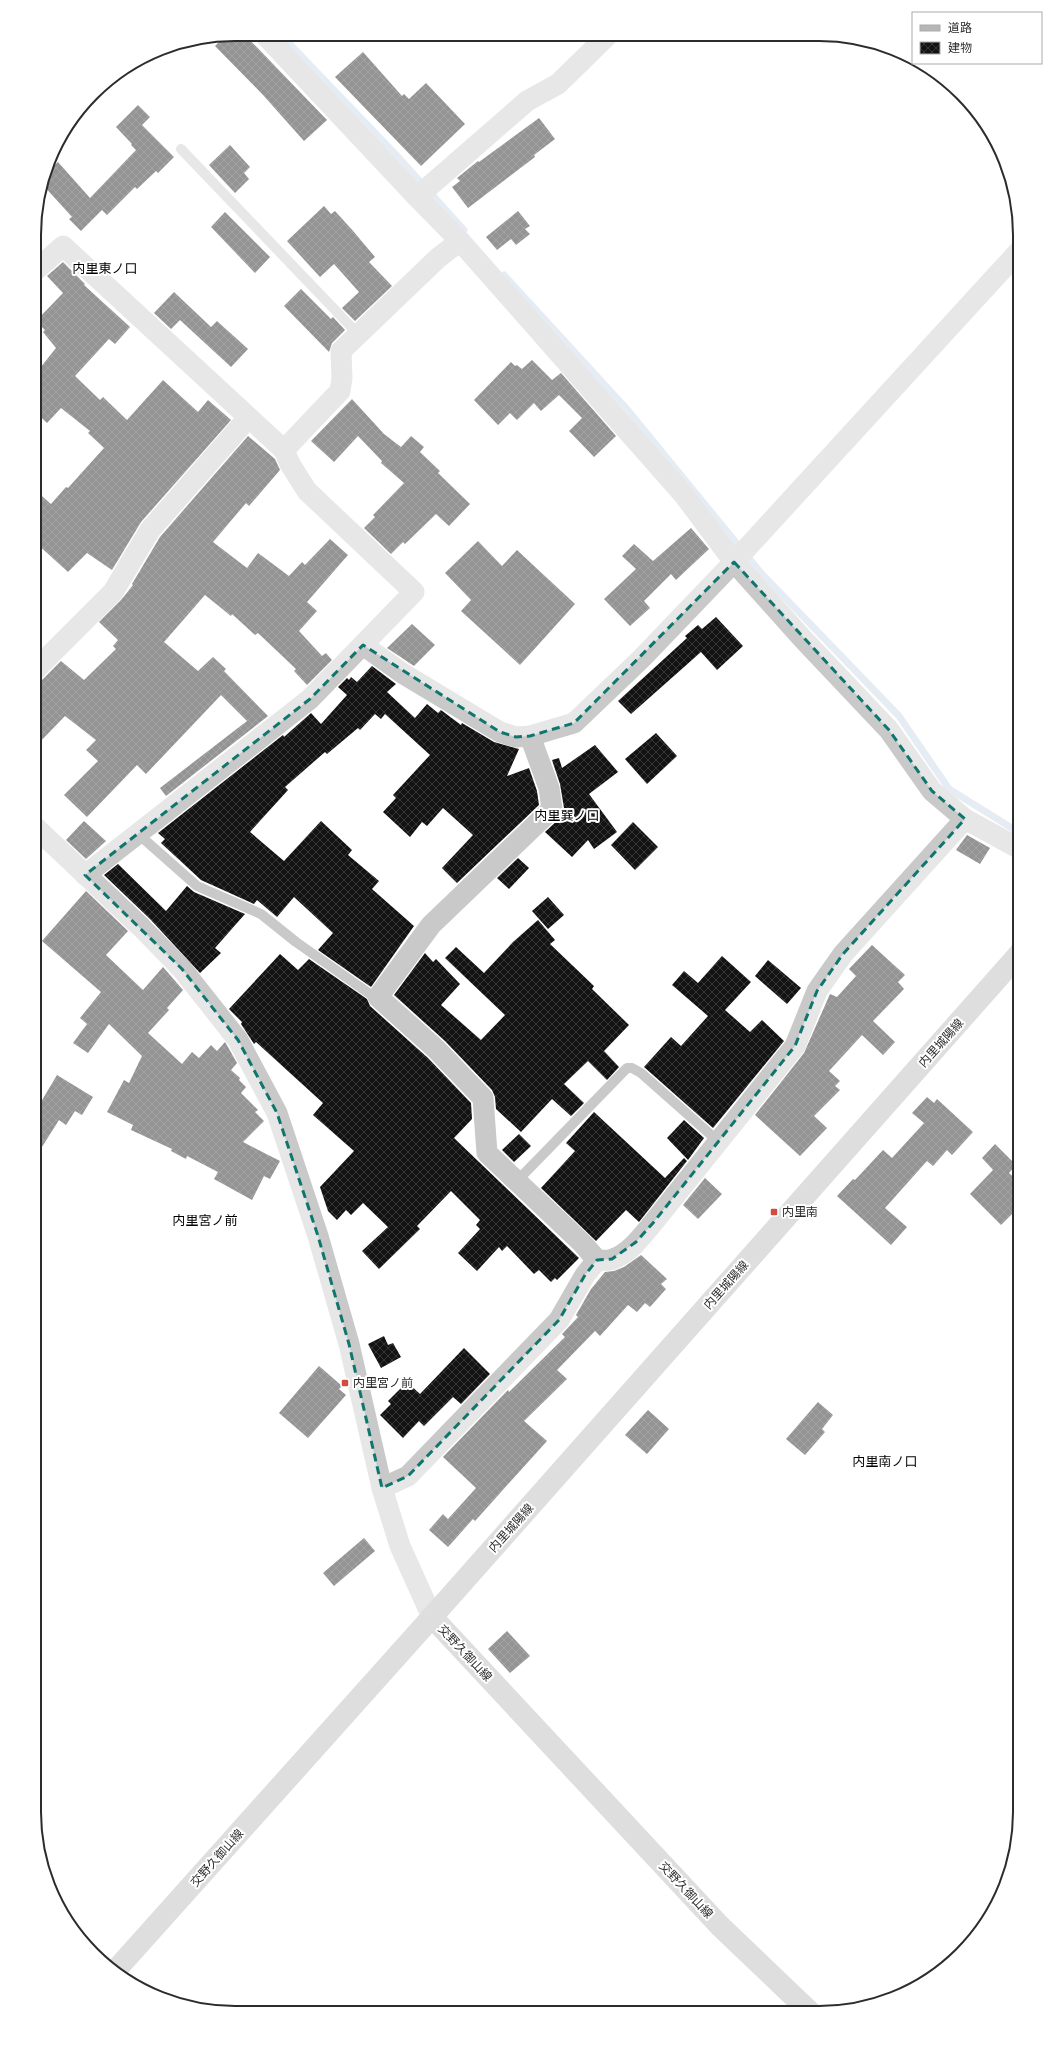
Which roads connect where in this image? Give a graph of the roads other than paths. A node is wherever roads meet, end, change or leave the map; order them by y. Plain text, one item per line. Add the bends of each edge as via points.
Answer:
1 (271, 41) edge
2 (602, 41) edge
3 (181, 150) dead end
4 (417, 198) junction
5 (460, 240) junction
6 (1013, 258) edge
7 (41, 266) edge
8 (359, 335) junction
9 (248, 418) junction
10 (284, 450) junction
11 (734, 562) junction
12 (363, 645) junction
13 (41, 664) edge
14 (530, 736) junction
15 (965, 818) junction
16 (41, 833) edge
17 (137, 833) junction
18 (1013, 845) edge
19 (85, 875) junction
20 (1013, 961) edge
21 (378, 996) junction
22 (719, 1142) junction
23 (517, 1181) junction
24 (597, 1260) junction
25 (382, 1488) junction
26 (432, 1617) junction
27 (119, 1967) edge
28 (804, 2006) edge

1 - 4 street
2 - 4 street via 558,84 527,101
3 - 8 lane
4 - 5 street
5 - 8 street
5 - 11 street via 684,495
6 - 11 street
7 - 9 street via 63,246
8 - 10 street via 341,351 340,391
9 - 10 street
9 - 13 street via 150,530 113,592
10 - 12 street via 307,491 414,592
11 - 14 street via 641,659 574,723
11 - 15 street via 889,730 932,791
12 - 14 street via 402,673 500,732 516,737
12 - 17 street via 310,699
14 - 21 street via 549,788 552,810 431,925
15 - 18 street
15 - 22 street via 843,954 817,991 795,1046
16 - 19 street
17 - 19 street
17 - 21 lane via 197,886 261,914 370,994
19 - 25 street via 182,969 238,1040 277,1113 318,1236 345,1329
20 - 26 main road, 内里城陽線
21 - 23 street via 436,1049 483,1098 487,1153
22 - 23 lane via 641,1073 627,1068
22 - 24 street via 636,1242 612,1259
23 - 24 street via 584,1244
24 - 25 street via 585,1275 559,1320 408,1476
25 - 26 street via 400,1546
26 - 27 main road, 交野久御山線
26 - 28 main road, 交野久御山線 via 720,1926

